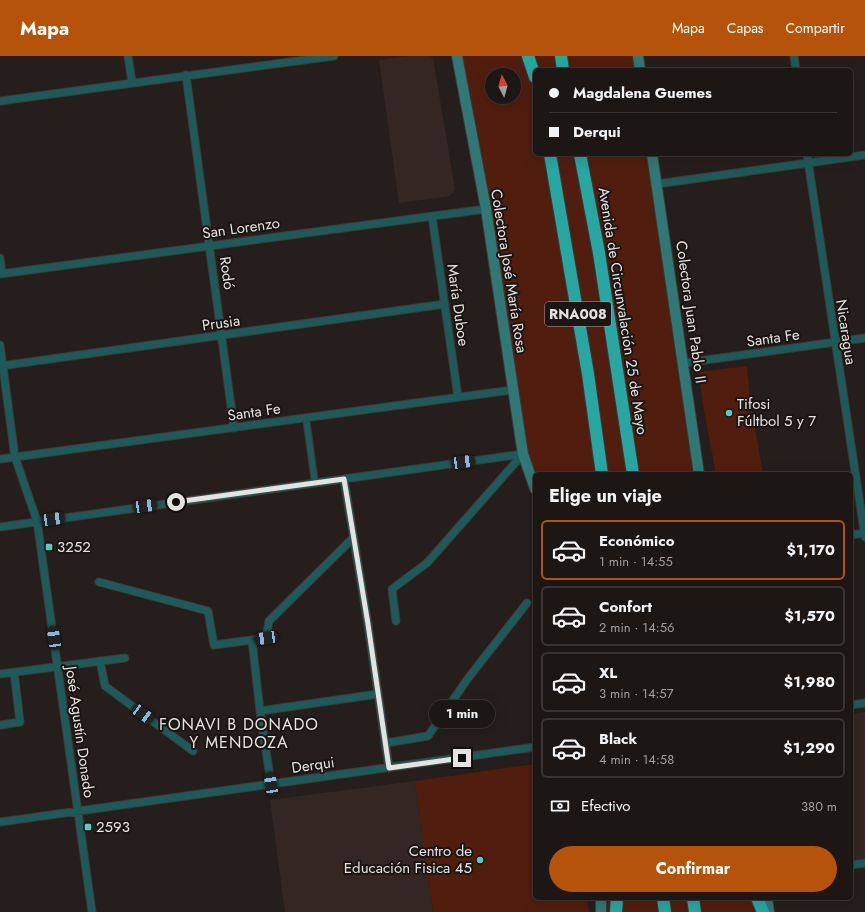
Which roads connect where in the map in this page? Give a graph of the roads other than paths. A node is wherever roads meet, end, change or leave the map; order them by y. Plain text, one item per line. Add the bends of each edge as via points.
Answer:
1 (128, 56) edge
2 (334, 56) edge
3 (457, 56) edge
4 (528, 56) edge
5 (533, 56) edge
6 (561, 56) edge
7 (569, 56) edge
8 (638, 56) edge
9 (794, 56) edge
10 (535, 68) edge
11 (563, 68) edge
12 (569, 68) edge
13 (640, 68) edge
14 (796, 68) edge
15 (533, 71) edge
16 (186, 75) junction
17 (132, 82) junction
18 (0, 101) edge
19 (865, 155) edge
20 (550, 156) edge
21 (580, 156) edge
22 (652, 156) edge
23 (807, 156) edge
24 (808, 163) junction
25 (657, 184) junction
26 (486, 209) junction
27 (432, 216) junction
28 (209, 246) junction
29 (0, 258) edge
30 (1, 274) edge
31 (445, 304) junction
32 (222, 335) junction
33 (865, 338) edge
34 (835, 342) junction
35 (0, 345) edge
36 (684, 363) junction
37 (1, 366) edge
38 (512, 390) junction
39 (458, 397) junction
40 (306, 418) junction
41 (234, 428) junction
42 (523, 454) junction
43 (15, 457) junction
44 (0, 459) edge
45 (602, 472) edge
46 (633, 472) edge
47 (699, 472) edge
48 (344, 479) junction
49 (315, 483) junction
50 (533, 483) edge
51 (37, 521) junction
52 (0, 527) edge
53 (853, 535) edge
54 (865, 535) edge
55 (353, 538) junction
56 (99, 582) dead end
57 (527, 603) dead end
58 (396, 621) dead end
59 (252, 640) junction
60 (125, 658) dead end
61 (100, 661) junction
62 (58, 667) junction
63 (14, 672) junction
64 (0, 674) edge
65 (378, 694) junction
66 (865, 704) edge
67 (853, 706) edge
68 (260, 711) junction
69 (0, 725) edge
70 (386, 743) junction
71 (533, 748) edge
72 (193, 751) dead end
73 (389, 768) junction
74 (271, 784) junction
75 (78, 811) junction
76 (0, 822) edge
77 (865, 863) edge
78 (853, 865) edge
79 (601, 900) edge
80 (616, 900) edge
81 (663, 900) edge
82 (693, 900) edge
83 (758, 900) edge
84 (767, 900) edge
85 (92, 912) edge
86 (601, 912) edge
87 (616, 912) edge
88 (664, 912) edge
89 (695, 912) edge
90 (763, 912) edge
91 (769, 912) edge

1 - 17 street
2 - 16 street
3 - 26 main road, Colectora José María Rosa
4 - 15 highway
5 - 10 highway
6 - 11 highway
7 - 12 highway
8 - 13 main road
9 - 14 street
16 - 17 street
16 - 28 street, Rodó
17 - 18 street
19 - 24 street
20 - 45 highway, RNA008 via 588,374
21 - 46 highway, Avenida de Circunvalación 25 de Mayo / RNA008 via 599,253
22 - 25 main road, Colectora Juan Pablo II
23 - 24 street, Nicaragua
24 - 25 street
24 - 34 street, Nicaragua
25 - 36 main road, Colectora Juan Pablo II
26 - 27 street, San Lorenzo
26 - 38 main road, Colectora José María Rosa
27 - 28 street, San Lorenzo
27 - 31 street, María Duboe
28 - 30 street, San Lorenzo
28 - 32 street, Rodó
29 - 30 street
31 - 32 street, Prusia
31 - 39 street, María Duboe
32 - 37 street, Prusia
32 - 41 street, Rodó
33 - 34 street, Santa Fe
34 - 36 street, Santa Fe
34 - 54 street, Nicaragua
35 - 37 street, José Agustín Donado
36 - 47 main road, Colectora Juan Pablo II
37 - 43 street, José Agustín Donado
38 - 39 street, Santa Fe
38 - 42 main road, Colectora José María Rosa
39 - 40 street, Santa Fe
40 - 41 street, Santa Fe
40 - 49 street
41 - 43 street, Santa Fe
42 - 48 street
42 - 50 main road, Colectora José María Rosa
42 - 58 street via 427,563 392,589
43 - 44 street, Santa Fe
43 - 51 street, José Agustín Donado
48 - 49 street
48 - 55 street
49 - 51 street
51 - 52 street
51 - 62 street, José Agustín Donado
53 - 54 street
55 - 59 street via 269,621 266,638
55 - 65 street
56 - 59 street via 208,611 214,645
57 - 70 street via 469,677 428,736
59 - 68 street
60 - 61 street
61 - 62 street
61 - 72 street via 105,686
62 - 63 street
62 - 75 street, José Agustín Donado
63 - 64 street
63 - 69 street via 20,722
65 - 68 street
65 - 70 street
66 - 67 street
68 - 74 street
70 - 73 street
71 - 73 street, Derqui
73 - 74 street, Derqui
74 - 75 street, Derqui
75 - 76 street, Derqui
75 - 85 street, José Agustín Donado
77 - 78 street
79 - 86 main road
80 - 87 highway
81 - 88 highway
82 - 89 highway
83 - 90 highway
84 - 91 main road

